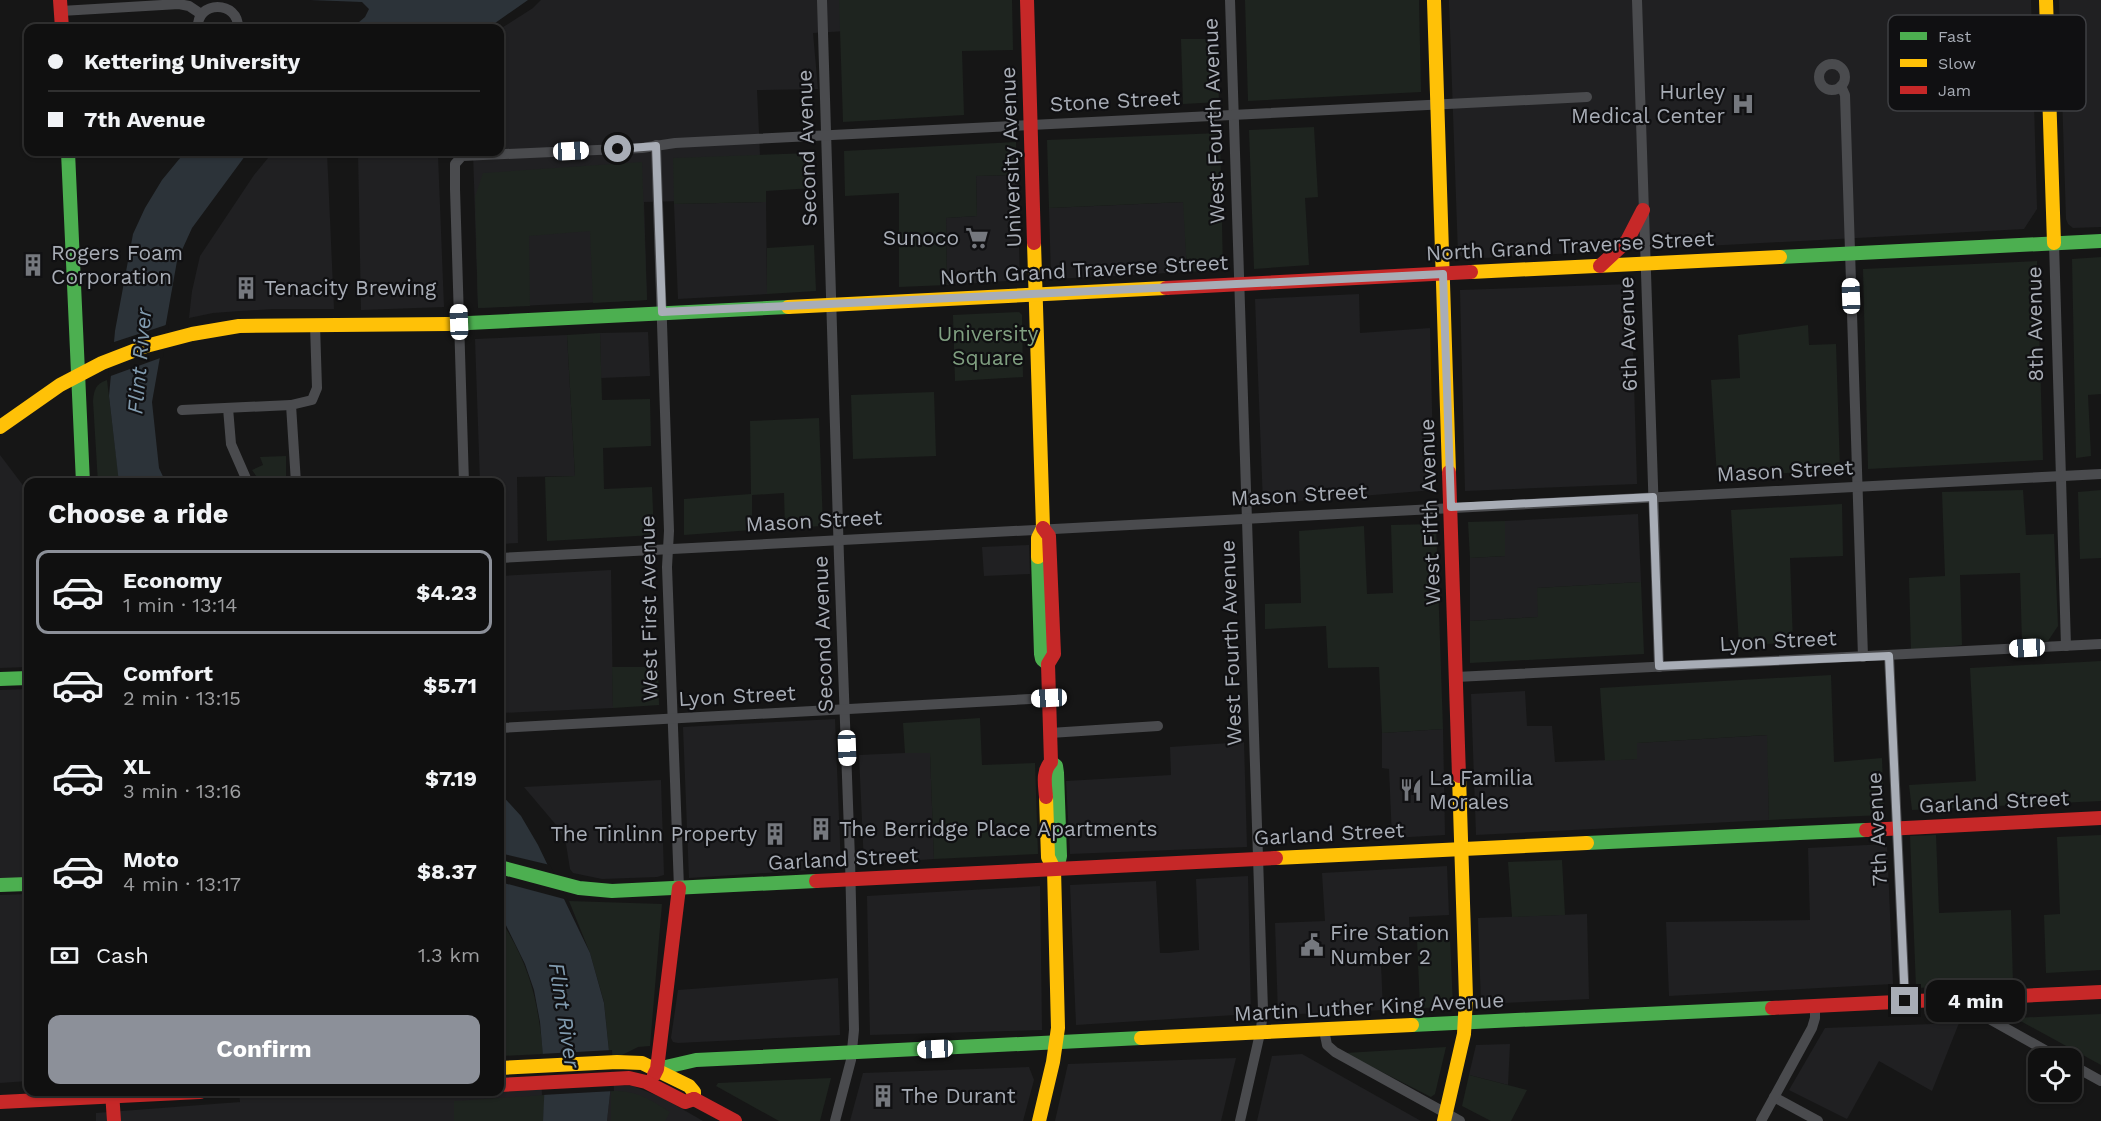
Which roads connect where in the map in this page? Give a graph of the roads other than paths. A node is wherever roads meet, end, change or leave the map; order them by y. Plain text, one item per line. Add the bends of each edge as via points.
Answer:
1 (822, 0) edge
2 (1027, 0) edge
3 (1230, 0) edge
4 (1434, 0) edge
5 (1637, 0) edge
6 (2046, 0) edge
7 (61, 5) edge
8 (201, 14) junction
9 (2046, 15) edge
10 (62, 24) edge
11 (198, 24) edge
12 (237, 24) edge
13 (1841, 86) dead end
14 (1587, 97) dead end
15 (1438, 105) junction
16 (2050, 111) edge
17 (1233, 115) junction
18 (1030, 125) junction
19 (826, 135) junction
20 (656, 146) junction
21 (504, 154) edge
22 (68, 156) edge
23 (466, 156) edge
24 (1643, 210) junction
25 (2101, 241) edge
26 (2054, 243) junction
27 (1850, 253) junction
28 (1645, 263) junction
29 (1600, 266) junction
30 (1443, 274) junction
31 (1239, 283) junction
32 (1036, 294) junction
33 (832, 304) junction
34 (662, 312) junction
35 (459, 322) junction
36 (315, 325) junction
37 (78, 376) junction
38 (291, 405) junction
39 (228, 408) junction
40 (182, 410) dead end
41 (0, 428) edge
42 (2101, 474) edge
43 (2060, 477) junction
44 (83, 478) edge
45 (246, 478) edge
46 (296, 478) edge
47 (464, 478) edge
48 (1857, 487) junction
49 (1653, 497) junction
50 (1451, 507) junction
51 (1246, 518) junction
52 (1043, 528) junction
53 (838, 539) junction
54 (668, 549) junction
55 (504, 558) edge
56 (2101, 644) edge
57 (2066, 646) junction
58 (1889, 656) junction
59 (1863, 657) junction
60 (1659, 666) junction
61 (1456, 677) junction
62 (24, 678) edge
63 (0, 679) edge
64 (1049, 698) junction
65 (845, 709) junction
66 (673, 719) junction
67 (1158, 726) dead end
68 (504, 728) edge
69 (1050, 733) junction
70 (2101, 819) edge
71 (1897, 828) junction
72 (1462, 848) junction
73 (1258, 859) junction
74 (504, 868) edge
75 (1054, 869) junction
76 (850, 880) junction
77 (24, 884) edge
78 (0, 885) edge
79 (679, 888) junction
80 (2101, 992) edge
81 (1986, 998) junction
82 (1905, 1001) junction
83 (1815, 1005) junction
84 (1465, 1023) junction
85 (1324, 1030) junction
86 (1260, 1033) junction
87 (1056, 1043) junction
88 (2041, 1048) edge
89 (852, 1053) junction
90 (504, 1068) edge
91 (657, 1069) junction
92 (2082, 1071) edge
93 (2101, 1081) edge
94 (650, 1084) junction
95 (504, 1085) edge
96 (84, 1096) edge
97 (112, 1096) edge
98 (1774, 1097) junction
99 (694, 1099) junction
100 (0, 1102) edge
101 (1444, 1117) edge
102 (114, 1121) edge
103 (735, 1121) edge
104 (835, 1121) edge
105 (1039, 1121) edge
106 (1240, 1121) edge
107 (1460, 1121) edge
108 (1761, 1121) edge
109 (1818, 1121) edge

1 - 19 street, Second Avenue
2 - 18 street, University Avenue
3 - 17 street, West Fourth Avenue
4 - 15 street, West Fifth Avenue
5 - 24 street, 6th Avenue
6 - 9 street, 8th Avenue
7 - 8 street via 179,4
7 - 10 street
8 - 11 street
8 - 12 street via 213,6 226,7 236,16
13 - 27 street via 1845,95
14 - 15 street, Stone Street
15 - 17 street, Stone Street
15 - 30 street, West Fifth Avenue
16 - 26 street, 8th Avenue
17 - 18 street, Stone Street
17 - 31 street, West Fourth Avenue
18 - 19 street, Stone Street
18 - 32 street, University Avenue
19 - 20 street, Stone Street
19 - 33 street, Second Avenue
20 - 21 street, Stone Street
20 - 34 street, West First Avenue
22 - 37 street
23 - 35 street, Stone Street via 456,162 455,171
24 - 28 street, 6th Avenue
24 - 29 street via 1627,241
25 - 26 street, North Grand Traverse Street
26 - 27 street, North Grand Traverse Street
26 - 43 street, 8th Avenue
27 - 28 street, North Grand Traverse Street
27 - 48 street
28 - 29 street, North Grand Traverse Street
28 - 49 street, 6th Avenue
29 - 30 street, North Grand Traverse Street
30 - 31 street, North Grand Traverse Street
30 - 50 street, West Fifth Avenue
31 - 32 street, North Grand Traverse Street
31 - 51 street, West Fourth Avenue
32 - 33 street, North Grand Traverse Street
32 - 52 street, University Avenue
33 - 34 street, North Grand Traverse Street
33 - 53 street, Second Avenue
34 - 35 street, North Grand Traverse Street
34 - 54 street, West First Avenue
35 - 36 street, North Grand Traverse Street
35 - 47 street
36 - 37 street, North Grand Traverse Street via 239,326 176,338 141,347
36 - 38 street via 316,392 310,401
37 - 41 street, North Grand Traverse Street
37 - 44 street
38 - 39 street
38 - 46 street
39 - 40 street
39 - 45 street via 231,444
42 - 43 street, Mason Street
43 - 48 street, Mason Street
43 - 57 street, 8th Avenue
48 - 49 street, Mason Street
48 - 59 street
49 - 50 street, Mason Street
49 - 60 street, 6th Avenue
50 - 51 street, Mason Street
50 - 61 street, West Fifth Avenue
51 - 52 street, Mason Street
51 - 73 street, West Fourth Avenue
52 - 53 street, Mason Street
52 - 64 street, University Avenue via 1038,538 1041,654 1048,664
53 - 54 street, Mason Street
53 - 65 street, Second Avenue
54 - 55 street, Mason Street
54 - 66 street, West First Avenue
56 - 57 street, Lyon Street
57 - 58 street, Lyon Street
58 - 59 street, Lyon Street
58 - 71 street, 7th Avenue
59 - 60 street, Lyon Street
60 - 61 street, Lyon Street
61 - 72 street, West Fifth Avenue
62 - 63 street
64 - 65 street, Lyon Street
64 - 69 street, University Avenue
65 - 66 street, Lyon Street
65 - 76 street, Second Avenue
66 - 68 street, Lyon Street
66 - 79 street, West First Avenue
67 - 69 street
69 - 75 street, University Avenue via 1046,805 1049,860
70 - 71 street, Garland Street
71 - 72 street, Garland Street
71 - 82 street, 7th Avenue
72 - 73 street, Garland Street
72 - 84 street, West Fifth Avenue
73 - 75 street, Garland Street
73 - 86 street, West Fourth Avenue via 1263,1010
74 - 79 street, Garland Street via 585,889
75 - 76 street, Garland Street
75 - 87 street, University Avenue
76 - 79 street, Garland Street
76 - 89 street, Second Avenue
77 - 78 street
79 - 91 street, West First Avenue
80 - 81 street, Martin Luther King Avenue
81 - 82 street, Martin Luther King Avenue
81 - 88 street via 1991,1020
82 - 83 street, Martin Luther King Avenue
83 - 84 street, Martin Luther King Avenue
83 - 98 street via 1812,1028
84 - 85 street, Martin Luther King Avenue
84 - 101 street, West Fifth Avenue
85 - 86 street, Martin Luther King Avenue
85 - 101 street via 1331,1050
86 - 87 street, Martin Luther King Avenue
86 - 106 street, West Fourth Avenue
87 - 89 street, Martin Luther King Avenue
87 - 105 street, University Avenue
89 - 91 street, Martin Luther King Avenue via 696,1060
89 - 104 street, Second Avenue
90 - 91 street via 617,1062 642,1063
91 - 94 street
91 - 99 street via 691,1088
92 - 93 street
94 - 95 street via 617,1078
94 - 99 street via 685,1102
96 - 100 street
97 - 102 street
98 - 108 street
98 - 109 street
99 - 103 street
101 - 107 street

